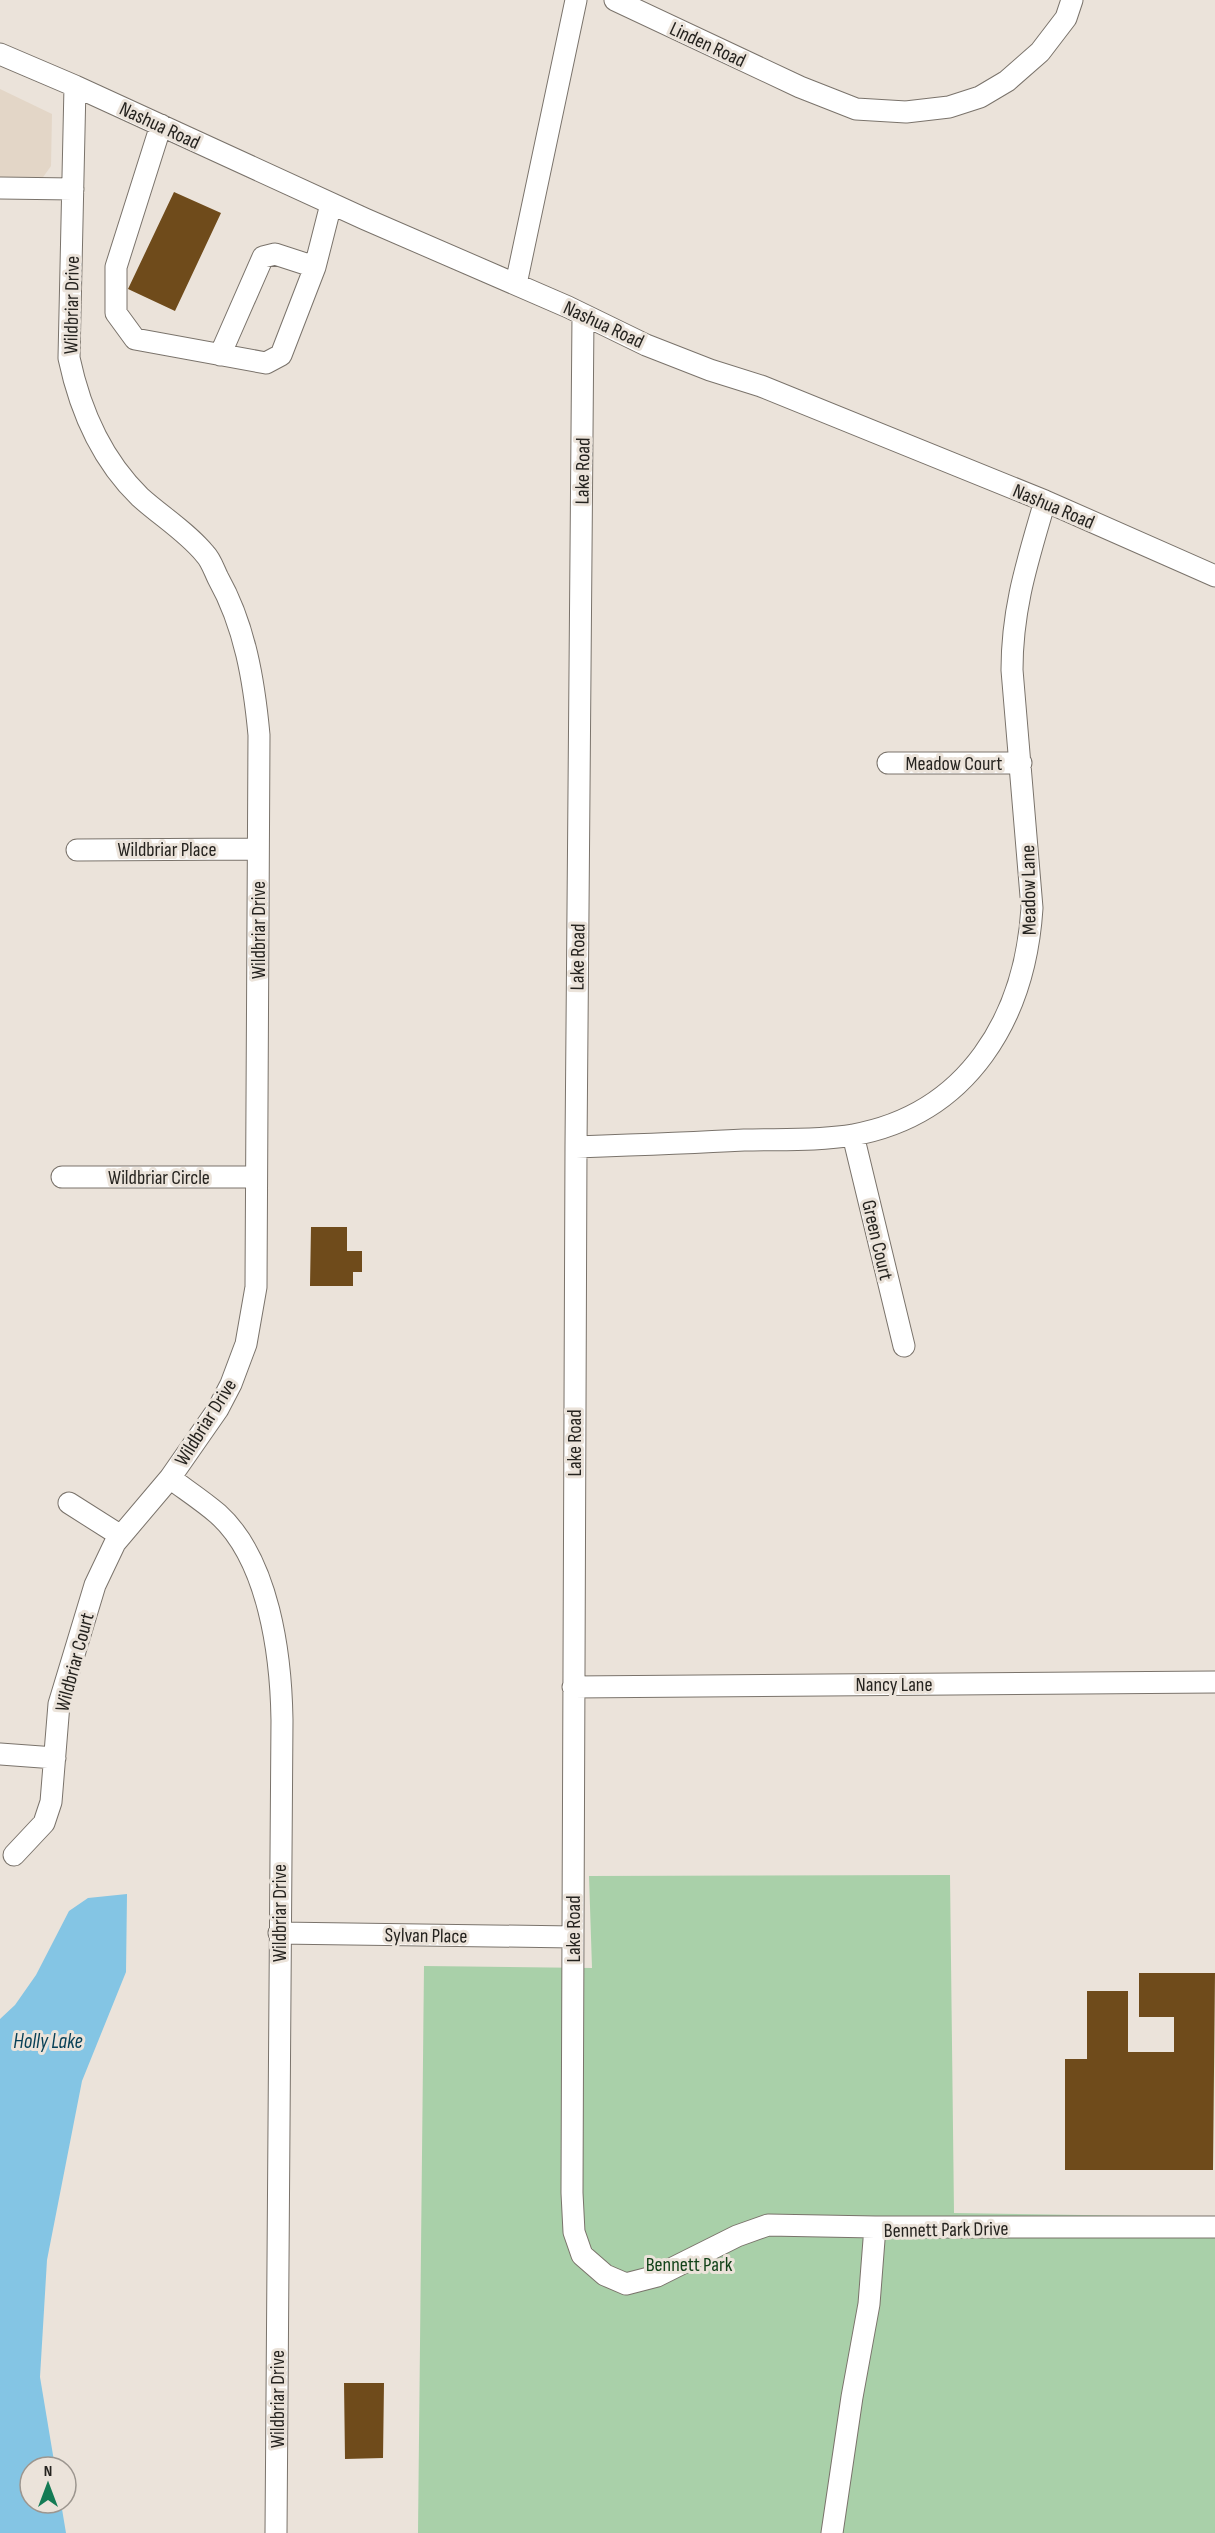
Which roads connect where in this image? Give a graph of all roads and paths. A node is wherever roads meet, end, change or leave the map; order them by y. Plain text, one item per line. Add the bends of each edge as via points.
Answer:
1 (576, 0) edge
2 (615, 0) edge
3 (1072, 0) edge
4 (0, 54) edge
5 (75, 86) junction
6 (161, 125) junction
7 (0, 188) edge
8 (73, 189) junction
9 (331, 204) junction
10 (315, 267) junction
11 (516, 284) junction
12 (583, 315) junction
13 (220, 355) junction
14 (1045, 501) junction
15 (1215, 576) edge
16 (1021, 763) junction
17 (888, 764) dead end
18 (258, 849) junction
19 (76, 850) dead end
20 (853, 1135) junction
21 (576, 1147) junction
22 (256, 1177) junction
23 (62, 1178) dead end
24 (904, 1346) dead end
25 (170, 1478) junction
26 (69, 1503) dead end
27 (121, 1536) junction
28 (1215, 1682) edge
29 (573, 1687) junction
30 (0, 1754) edge
31 (55, 1758) junction
32 (14, 1855) dead end
33 (279, 1933) junction
34 (573, 1937) junction
35 (876, 2227) junction
36 (1215, 2227) edge
37 (276, 2533) edge
38 (832, 2533) edge

1 - 11 street
2 - 3 street, Linden Road via 800,87 856,109 906,112 949,107 980,97 1007,81 1040,52 1066,18
4 - 5 street, Nashua Road
5 - 6 street, Nashua Road
5 - 8 street, Wildbriar Drive
6 - 9 street, Nashua Road
6 - 13 street via 116,267 116,313 135,339
7 - 8 street
8 - 18 street, Wildbriar Drive via 69,358 74,383 106,455 139,496 206,554 236,616 249,658 259,735
9 - 10 street
9 - 11 street, Nashua Road
10 - 13 street via 281,355 266,363
10 - 13 street via 275,254 263,257
11 - 12 street, Nashua Road
12 - 14 street, Nashua Road via 646,345 761,386
12 - 21 street, Lake Road
14 - 15 street, Nashua Road
14 - 16 street, Meadow Lane via 1022,580 1012,639
16 - 17 street, Meadow Court
16 - 20 street, Meadow Lane via 1032,908 1027,957 1006,1020 975,1067 955,1087 907,1118
18 - 19 street, Wildbriar Place
18 - 22 street, Wildbriar Drive
20 - 21 street, Meadow Lane
20 - 24 street, Green Court
21 - 29 street, Lake Road
22 - 23 street, Wildbriar Circle
22 - 25 street, Wildbriar Drive via 256,1287 246,1344 218,1409
25 - 27 street, Wildbriar Court
25 - 33 street, Wildbriar Drive via 218,1514 244,1547 270,1617 282,1697
26 - 27 street
27 - 31 street, Wildbriar Court via 95,1585 59,1704
28 - 29 street, Nancy Lane
29 - 34 street, Lake Road
30 - 31 street
31 - 32 street, Wildbriar Court via 51,1802 44,1823
33 - 34 street, Sylvan Place
33 - 37 street, Wildbriar Drive
34 - 35 street, Lake Road via 574,2232 582,2255 592,2266 626,2284 657,2276 768,2225
35 - 36 street, Bennett Park Drive
35 - 38 street, Bennett Park Drive via 869,2304

